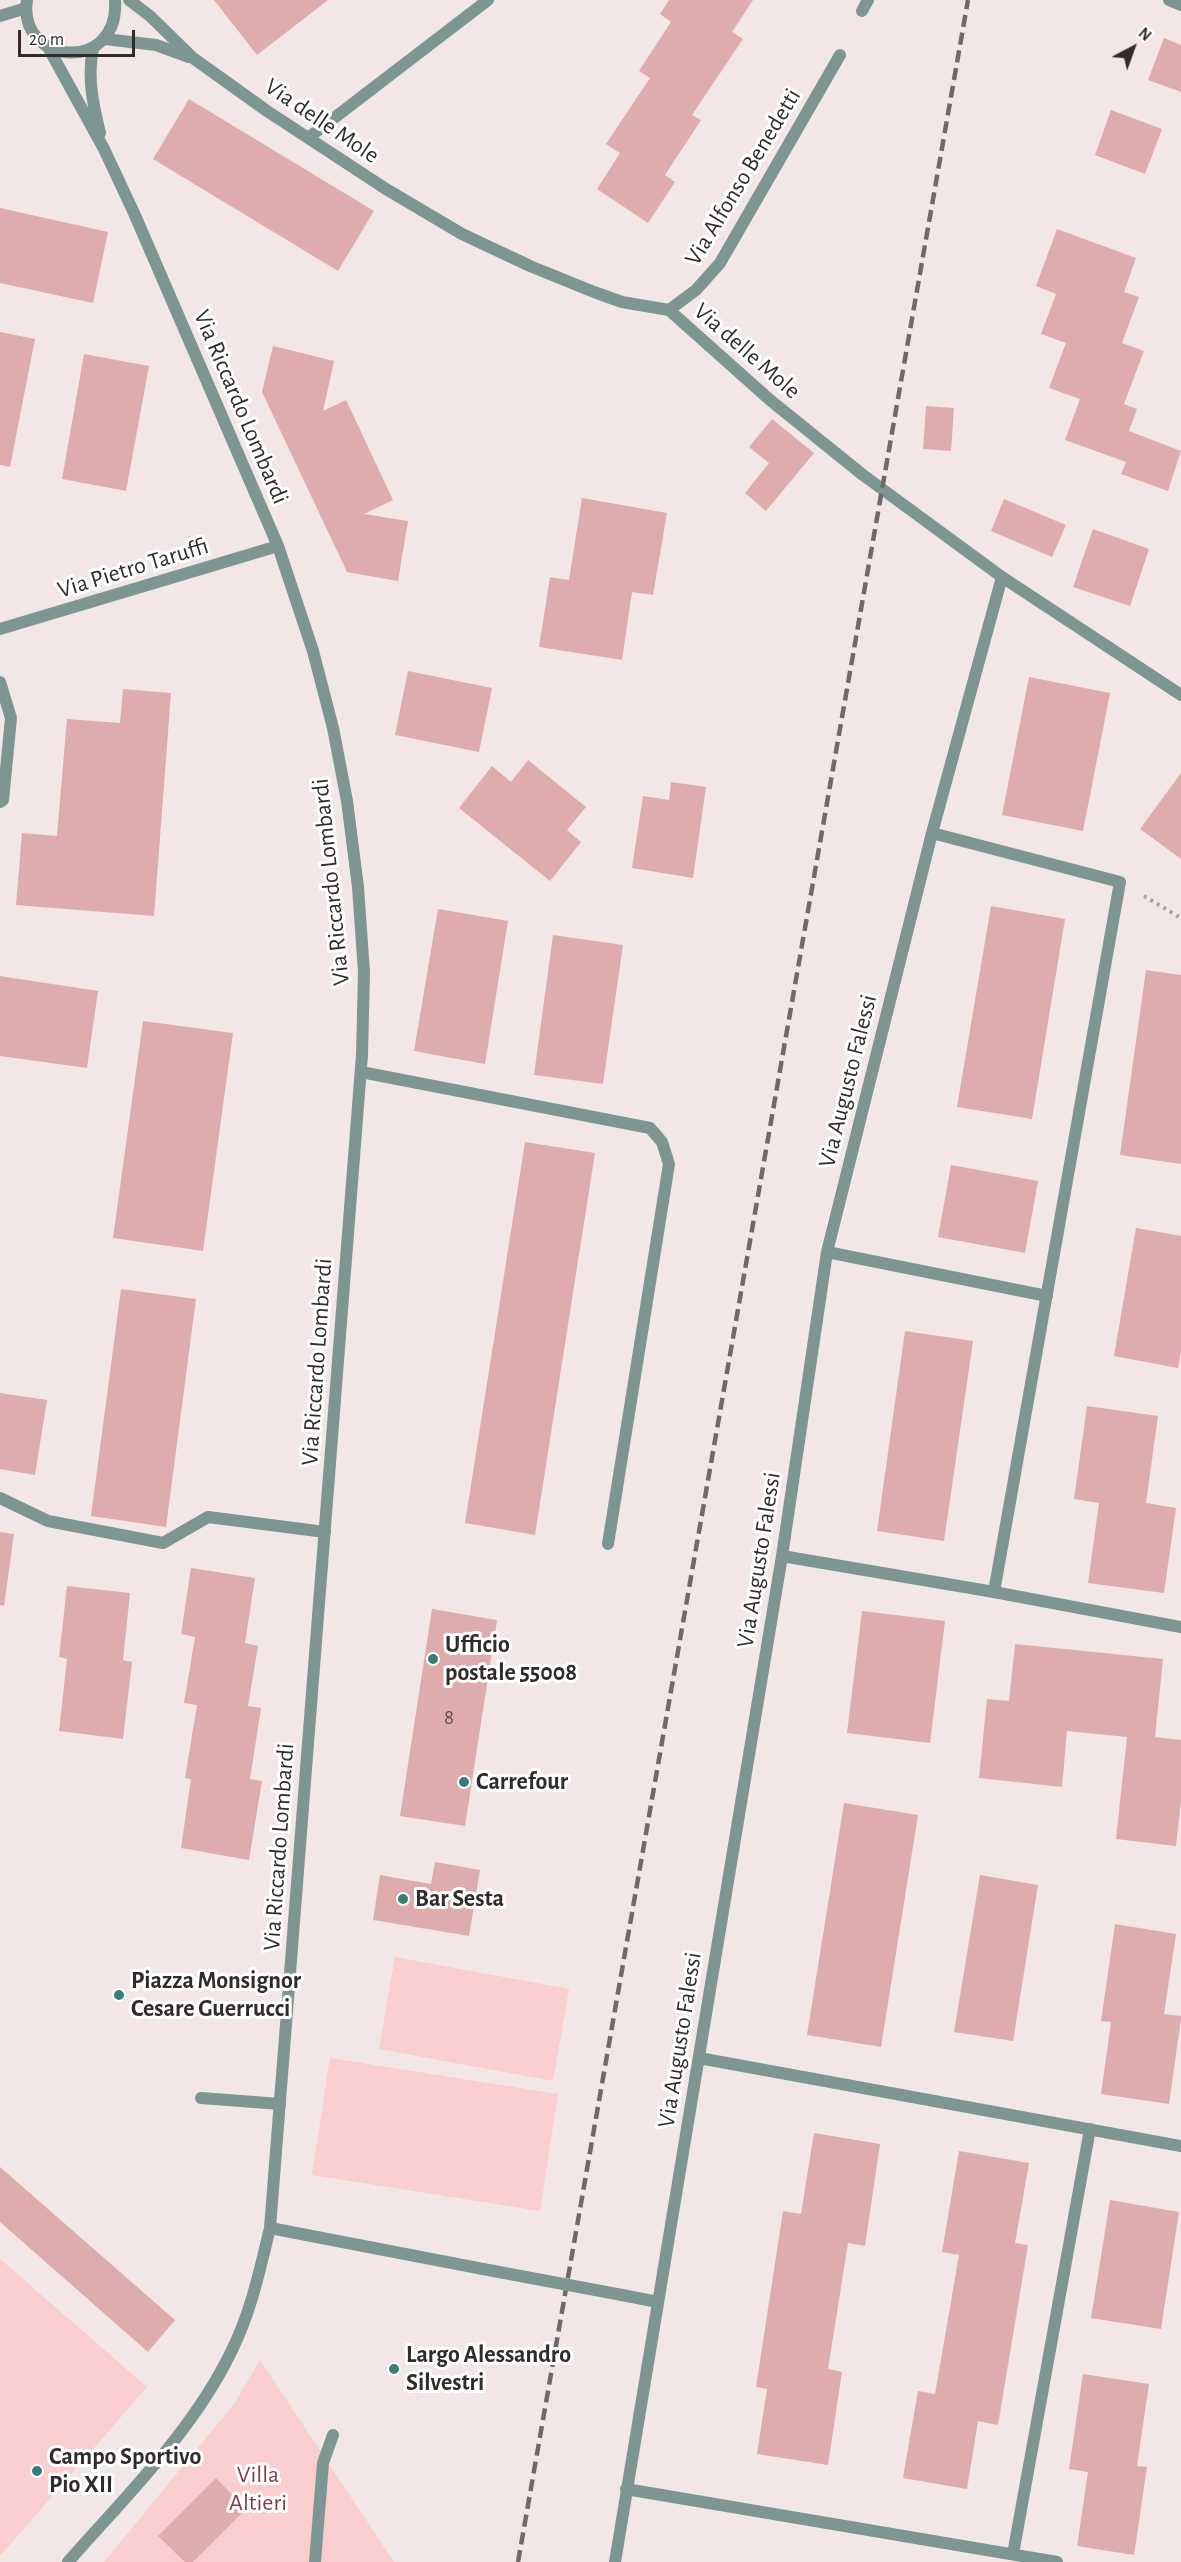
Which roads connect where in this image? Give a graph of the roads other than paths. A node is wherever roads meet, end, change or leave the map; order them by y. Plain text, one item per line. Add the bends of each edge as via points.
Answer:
1 (116, 0) edge
2 (129, 0) edge
3 (488, 0) edge
4 (868, 0) edge
5 (1169, 0) edge
6 (25, 3) edge
7 (1181, 4) edge
8 (862, 11) dead end
9 (0, 16) edge
10 (105, 39) junction
11 (48, 47) junction
12 (93, 48) junction
13 (840, 55) dead end
14 (193, 58) junction
15 (308, 138) junction
16 (104, 149) junction
17 (669, 310) junction
18 (278, 546) junction
19 (1002, 578) junction
20 (0, 629) edge
21 (0, 682) edge
22 (1181, 694) edge
23 (0, 802) edge
24 (932, 833) junction
25 (361, 1072) junction
26 (827, 1252) junction
27 (1047, 1296) junction
28 (0, 1498) edge
29 (325, 1532) junction
30 (608, 1544) dead end
31 (782, 1556) junction
32 (994, 1592) junction
33 (1181, 1627) edge
34 (699, 2058) junction
35 (201, 2098) dead end
36 (280, 2104) junction
37 (1090, 2129) junction
38 (1181, 2146) edge
39 (270, 2228) junction
40 (658, 2302) junction
41 (333, 2435) dead end
42 (626, 2489) junction
43 (1013, 2554) junction
44 (68, 2562) edge
45 (315, 2562) edge
46 (615, 2562) edge
47 (1057, 2562) edge

1 - 10 street via 116,13
2 - 14 street, Via delle Mole
3 - 15 street
4 - 8 street
5 - 7 street
6 - 9 street
6 - 11 street, Via Riccardo Lombardi via 28,24
10 - 12 street
10 - 14 street, Via delle Mole via 156,45
11 - 12 street via 63,53
11 - 16 street, Via Riccardo Lombardi
12 - 16 street, Via Riccardo Lombardi via 89,69 92,99
13 - 17 street, Via Alfonso Benedetti via 720,263 696,290
14 - 15 street, Via delle Mole
15 - 17 street, Via delle Mole via 425,213 497,251 622,302
16 - 18 street, Via Riccardo Lombardi
17 - 19 street, Via delle Mole via 833,452
18 - 20 street, Via Pietro Taruffi
18 - 25 street, Via Riccardo Lombardi via 313,651 348,801 364,972
19 - 22 street, Via delle Mole
19 - 24 street, Via Augusto Falessi
21 - 23 street via 11,718
24 - 26 street, Via Augusto Falessi
24 - 27 street via 1120,882
25 - 29 street, Via Riccardo Lombardi
25 - 30 street via 650,1128 662,1142 669,1164
26 - 27 street
26 - 31 street, Via Augusto Falessi
27 - 32 street
28 - 29 street via 48,1521 163,1544 208,1518
29 - 36 street, Via Riccardo Lombardi
31 - 32 street
31 - 34 street, Via Augusto Falessi
32 - 33 street
34 - 37 street
34 - 40 street, Via Augusto Falessi
35 - 36 street
36 - 39 street, Via Riccardo Lombardi
37 - 38 street
37 - 43 street
39 - 40 street, bridge
39 - 44 street, Via Riccardo Lombardi via 246,2316 221,2373 174,2439
40 - 42 street, Via Augusto Falessi
41 - 45 street via 322,2463
42 - 43 street
42 - 46 street, Via Augusto Falessi
43 - 47 street

